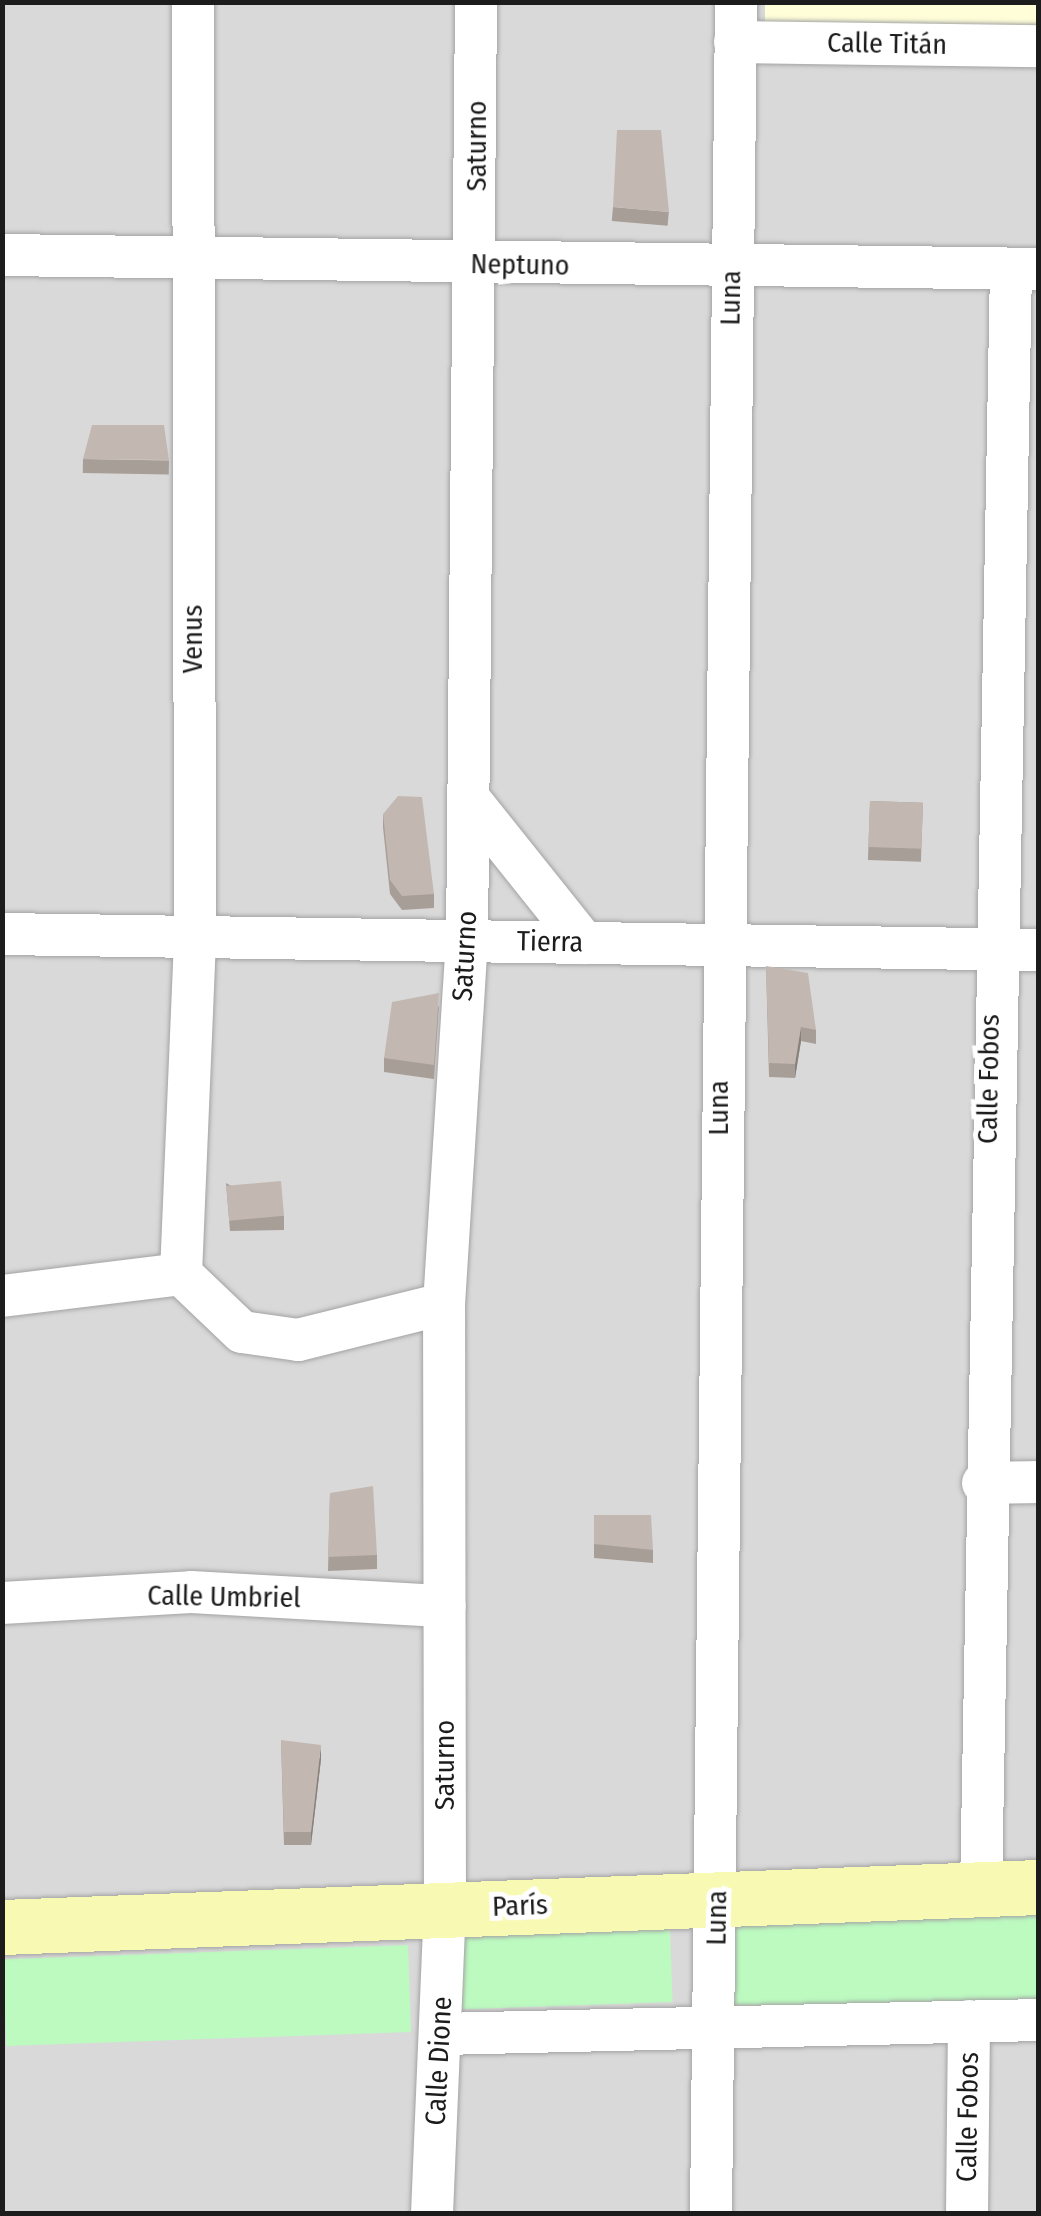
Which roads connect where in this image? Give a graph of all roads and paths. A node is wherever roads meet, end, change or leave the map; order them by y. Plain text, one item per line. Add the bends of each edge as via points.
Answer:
1 (192, 2) edge
2 (476, 2) edge
3 (735, 22) edge
4 (1038, 46) edge
5 (2, 256) edge
6 (190, 258) junction
7 (477, 265) junction
8 (731, 267) junction
9 (1025, 269) edge
10 (470, 800) junction
11 (2, 934) edge
12 (196, 936) junction
13 (467, 941) junction
14 (584, 943) junction
15 (720, 945) junction
16 (992, 949) junction
17 (1038, 950) edge
18 (181, 1274) junction
19 (2, 1296) edge
20 (444, 1304) junction
21 (1038, 1482) edge
22 (982, 1483) junction
23 (2, 1603) edge
24 (445, 1606) junction
25 (1038, 1887) edge
26 (981, 1889) junction
27 (718, 1899) junction
28 (445, 1908) junction
29 (2, 1927) edge
30 (1038, 2020) edge
31 (969, 2021) junction
32 (714, 2028) junction
33 (441, 2034) junction
34 (432, 2214) edge
35 (710, 2214) edge
36 (967, 2214) edge

1 - 6 street, Venus
2 - 7 street, Saturno
3 - 4 street, Calle Titán
3 - 8 street, Luna
5 - 6 street, Neptuno
6 - 7 street, Neptuno
6 - 12 street, Venus
7 - 8 street, Neptuno
7 - 10 street, Saturno
8 - 9 street, Neptuno
8 - 15 street, Luna
9 - 16 street, Calle Fobos
10 - 13 street, Saturno
10 - 14 street
11 - 12 street, Tierra
12 - 13 street, Tierra
12 - 18 street, Venus
13 - 14 street, Tierra
13 - 20 street, Saturno
14 - 15 street, Tierra
15 - 16 street, Tierra
15 - 27 street, Luna
16 - 17 street, Tierra
16 - 22 street, Calle Fobos
18 - 19 street
18 - 20 street via 242,1332 298,1340
20 - 24 street, Saturno
21 - 22 street
22 - 26 street, Calle Fobos
23 - 24 street, Calle Umbriel via 191,1592
24 - 28 street, Saturno
25 - 26 street, París
26 - 27 street, París
27 - 28 street, París
27 - 32 street, Luna
28 - 29 street, París
28 - 33 street, Calle Dione
30 - 31 street
31 - 32 street
31 - 36 street, Calle Fobos
32 - 33 street
32 - 35 street, Luna
33 - 34 street, Calle Dione

